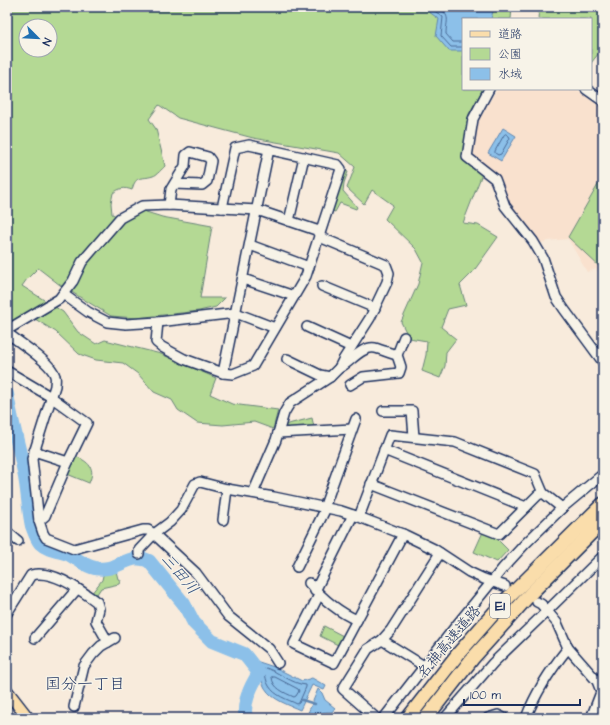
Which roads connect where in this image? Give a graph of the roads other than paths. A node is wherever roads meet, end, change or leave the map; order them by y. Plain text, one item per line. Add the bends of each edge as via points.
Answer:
1 (488, 90) edge
2 (587, 90) edge
3 (603, 101) edge
4 (270, 149) junction
5 (304, 157) junction
6 (174, 184) junction
7 (169, 205) junction
8 (222, 208) junction
9 (257, 210) junction
10 (289, 221) junction
11 (320, 235) junction
12 (250, 245) junction
13 (309, 266) junction
14 (243, 279) junction
15 (322, 286) dead end
16 (63, 294) junction
17 (294, 296) junction
18 (375, 308) junction
19 (236, 313) junction
20 (158, 322) junction
21 (307, 327) dead end
22 (275, 328) junction
23 (7, 330) edge
24 (7, 333) edge
25 (404, 337) dead end
26 (352, 347) junction
27 (397, 355) junction
28 (287, 359) dead end
29 (603, 362) edge
30 (339, 368) junction
31 (7, 371) edge
32 (223, 373) junction
33 (330, 377) junction
34 (350, 385) dead end
35 (51, 397) junction
36 (383, 411) dead end
37 (356, 419) dead end
38 (352, 429) junction
39 (278, 433) junction
40 (414, 437) junction
41 (384, 450) junction
42 (34, 451) junction
43 (68, 462) junction
44 (603, 474) edge
45 (371, 484) junction
46 (227, 489) junction
47 (253, 493) junction
48 (544, 493) junction
49 (603, 504) edge
50 (526, 507) junction
51 (325, 508) junction
52 (562, 508) junction
53 (356, 516) junction
54 (223, 520) dead end
55 (39, 521) junction
56 (603, 522) edge
57 (7, 532) edge
58 (154, 534) junction
59 (403, 534) junction
60 (18, 541) dead end
61 (440, 553) junction
62 (139, 554) dead end
63 (603, 556) edge
64 (297, 567) dead end
65 (492, 582) junction
66 (309, 583) dead end
67 (505, 586) dead end
68 (77, 589) junction
69 (317, 593) junction
70 (537, 602) dead end
71 (548, 611) junction
72 (7, 614) edge
73 (357, 620) junction
74 (35, 638) dead end
75 (382, 640) junction
76 (568, 648) junction
77 (278, 663) dead end
78 (424, 666) junction
79 (602, 689) edge
80 (8, 696) edge
81 (74, 707) dead end
82 (28, 718) edge
83 (376, 718) edge
84 (384, 718) edge
85 (408, 718) edge
86 (426, 718) edge
87 (445, 718) edge
88 (488, 718) edge
89 (504, 718) edge
90 (526, 718) edge
91 (591, 718) edge

1 - 29 street via 473,119 467,157 495,179 505,206 543,258 556,297
2 - 3 street
4 - 5 street
4 - 8 street via 249,145 235,148
4 - 9 street
5 - 10 street
5 - 11 street via 338,165 341,169
6 - 6 street via 185,166 186,155 190,152 208,157 211,161 206,181 202,185
6 - 7 street
7 - 8 street
7 - 16 street via 142,206 120,218 82,262
8 - 9 street
9 - 10 street
9 - 12 street
10 - 11 street via 316,230
11 - 13 street
11 - 18 street via 386,265 389,273
12 - 13 street
12 - 14 street
13 - 17 street
14 - 17 street
14 - 19 street
15 - 18 street
16 - 20 street via 107,322
16 - 23 street via 52,304
17 - 22 street
18 - 26 street
19 - 20 street
19 - 22 street
19 - 32 street
20 - 32 street via 156,342 162,347 184,359
21 - 26 street
22 - 32 street via 253,366 233,374
24 - 35 street via 52,369 56,377
25 - 27 street
26 - 30 street
27 - 30 street via 369,348
27 - 34 street via 401,367 399,373 363,377
28 - 33 street via 320,375
30 - 33 street
31 - 35 street
33 - 39 street via 290,403
35 - 42 street
35 - 43 street via 87,423
36 - 40 street via 412,411
37 - 38 street
38 - 39 street
38 - 51 street
39 - 47 street
40 - 41 street via 390,435
40 - 48 street via 455,442 536,474
41 - 45 street
41 - 50 street
42 - 43 street
42 - 55 street via 32,466
43 - 55 street via 45,516
44 - 52 street
45 - 50 street via 499,534
45 - 53 street
46 - 47 street
46 - 54 street
46 - 58 street via 200,482 195,484 181,510
47 - 51 street
48 - 50 street via 538,495
48 - 52 street
49 - 85 highway, 名神高速道路 / E1 via 502,604 458,654
51 - 53 street
51 - 64 street
52 - 65 street via 524,544
53 - 59 street
53 - 69 street
55 - 58 street via 46,538 74,549 143,530
56 - 86 highway, 名神高速道路 / E1 via 532,592 472,659
57 - 60 street
58 - 62 street via 139,550
58 - 77 street via 196,573 228,616 269,649
59 - 61 street
59 - 73 street
61 - 65 street via 469,572
61 - 75 street
63 - 71 street
65 - 67 street
65 - 78 street
66 - 69 street
68 - 72 street via 59,578 37,574 31,576
68 - 74 street
68 - 81 street via 97,602 96,621 112,640 93,654 84,666
69 - 73 street via 343,614
69 - 73 street via 294,644 334,663
70 - 71 street
71 - 76 street via 557,623
71 - 87 street via 493,663
75 - 78 street
75 - 83 street via 368,649 343,689
76 - 79 street via 598,681
76 - 90 street via 538,693
78 - 84 street
79 - 91 street
80 - 82 main road
88 - 89 street via 498,715

